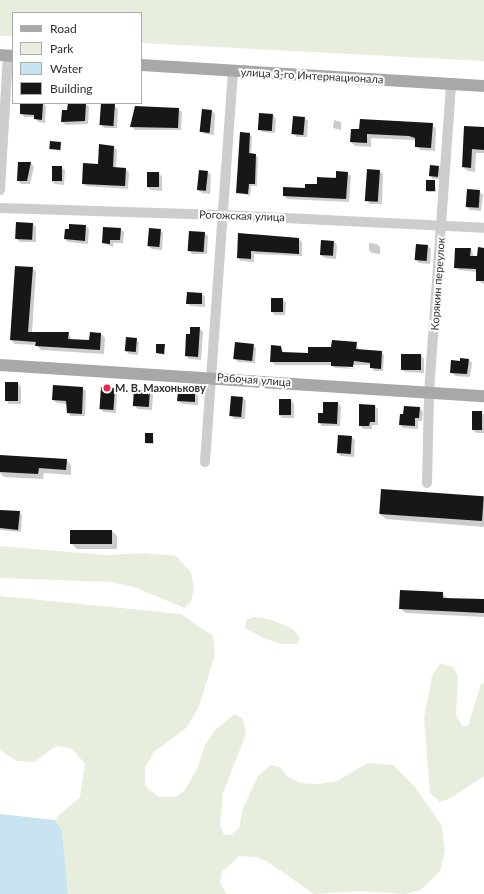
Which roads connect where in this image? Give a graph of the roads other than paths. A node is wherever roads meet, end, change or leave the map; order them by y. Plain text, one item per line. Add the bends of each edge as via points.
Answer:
1 (7, 55) edge
2 (142, 65) edge
3 (233, 72) junction
4 (451, 85) junction
5 (484, 86) edge
6 (0, 190) edge
7 (0, 208) edge
8 (222, 215) junction
9 (442, 225) junction
10 (484, 228) edge
11 (0, 364) edge
12 (210, 377) junction
13 (429, 392) junction
14 (484, 396) edge
15 (205, 462) dead end
16 (427, 483) dead end

1 - 6 street
2 - 3 main road, улица 3-го Интернационала
3 - 4 main road, улица 3-го Интернационала
3 - 8 street
4 - 5 main road, улица 3-го Интернационала
4 - 9 street, Корякин переулок
7 - 8 street, Рогожская улица
8 - 9 street, Рогожская улица
8 - 12 street
9 - 10 street, Рогожская улица
9 - 13 street, Корякин переулок
11 - 12 main road, Рабочая улица
12 - 13 main road, Рабочая улица
12 - 15 street
13 - 14 main road, Рабочая улица
13 - 16 street, Корякин переулок

